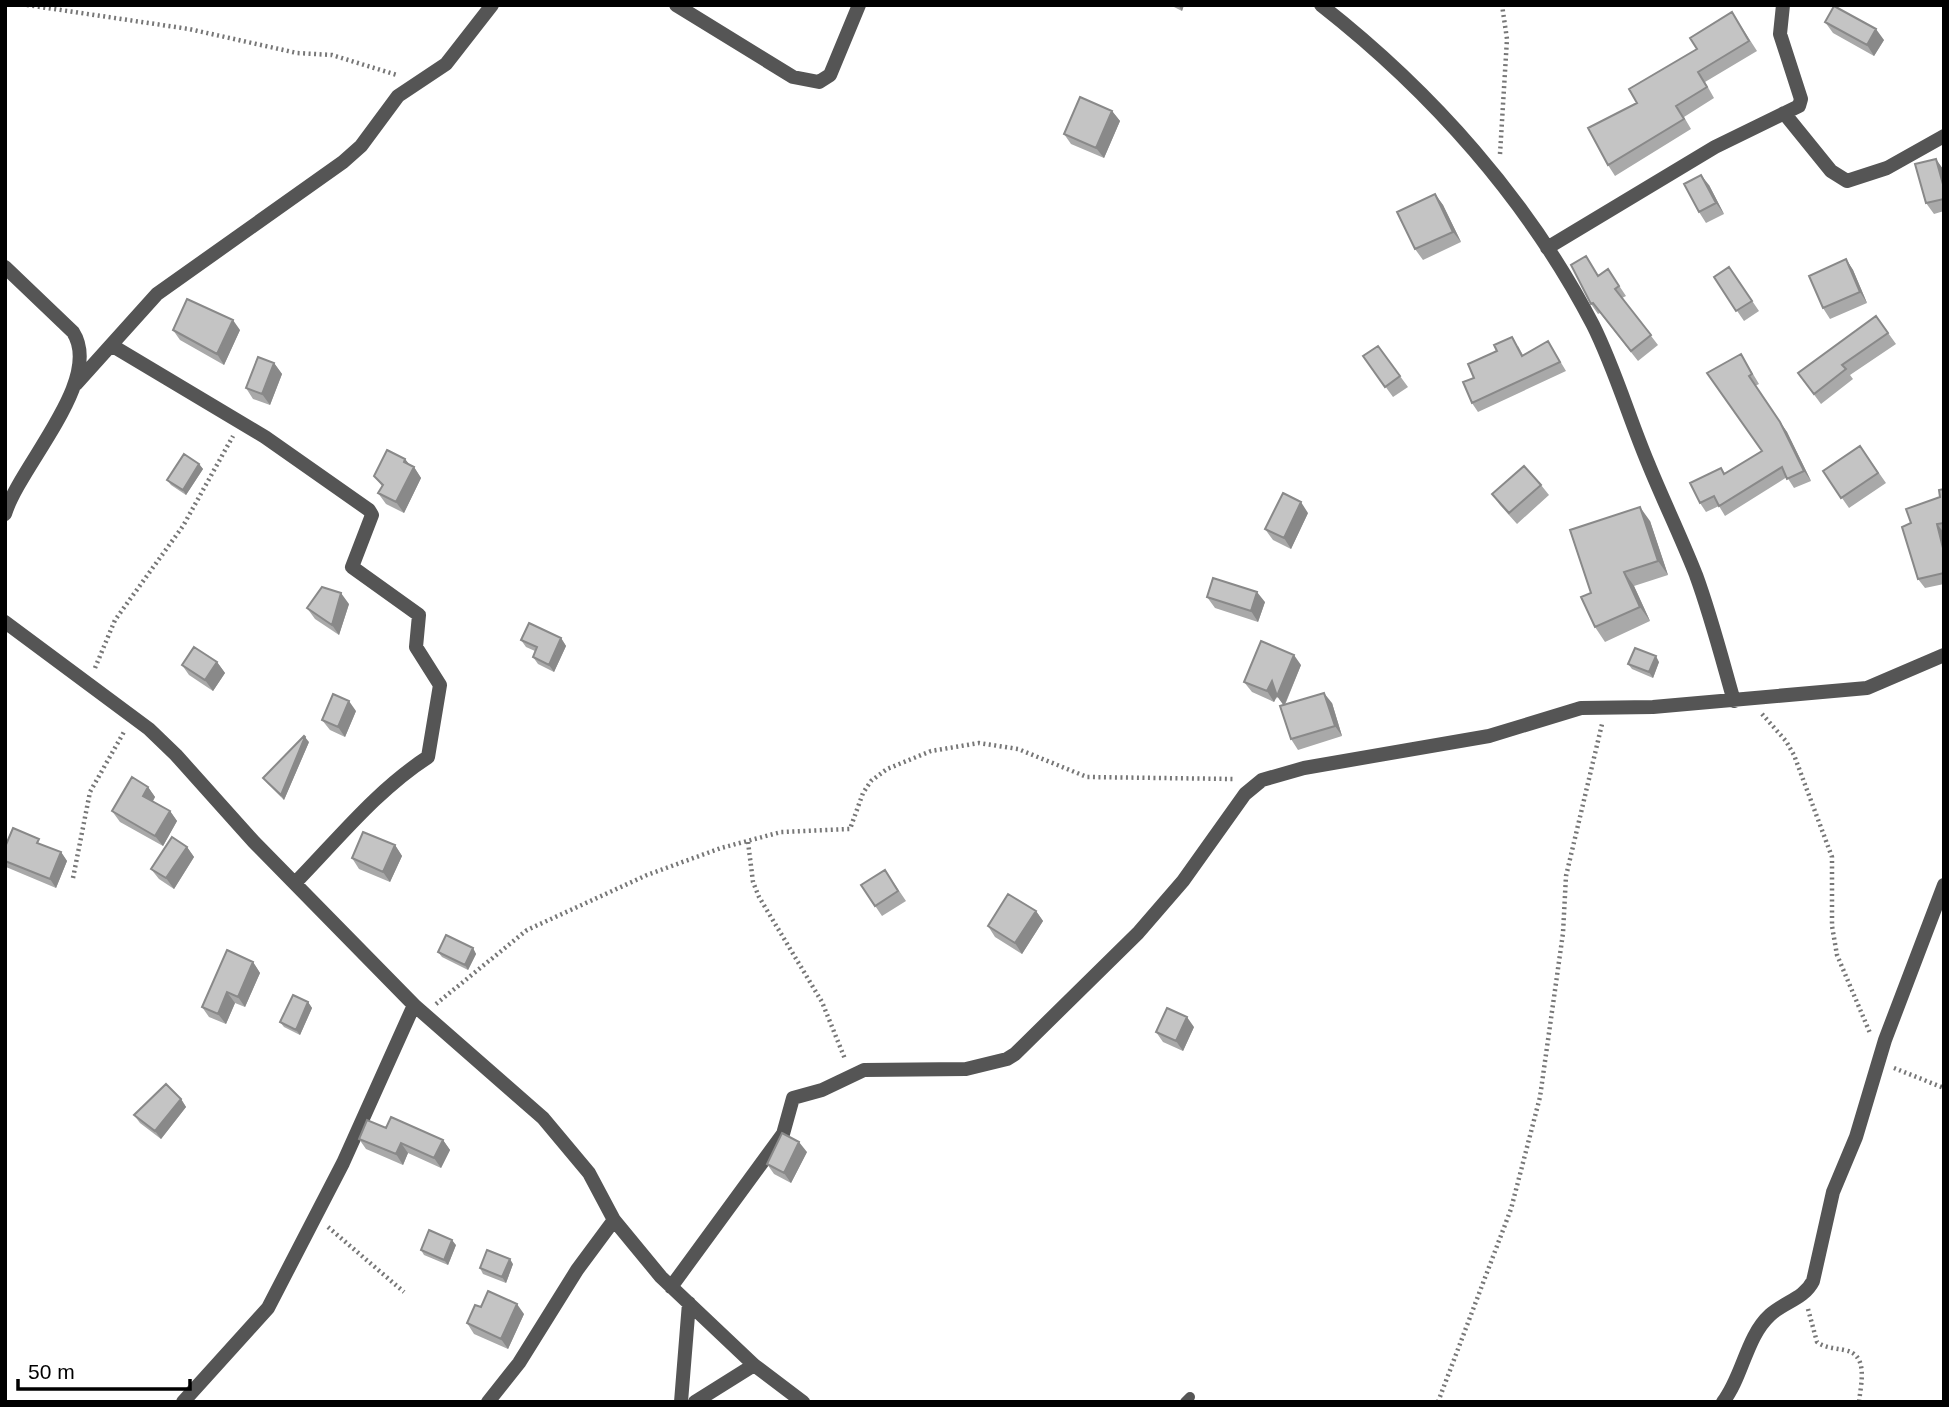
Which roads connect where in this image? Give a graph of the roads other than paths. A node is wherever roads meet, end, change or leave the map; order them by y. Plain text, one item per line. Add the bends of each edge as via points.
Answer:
1 (492, 5) edge
2 (676, 5) edge
3 (859, 5) edge
4 (1321, 5) edge
5 (1783, 5) edge
6 (1784, 113) junction
7 (1944, 136) edge
8 (1547, 248) junction
9 (5, 267) edge
10 (111, 345) junction
11 (76, 384) junction
12 (5, 514) edge
13 (5, 622) edge
14 (1944, 655) edge
15 (1734, 701) junction
16 (296, 882) junction
17 (1944, 885) edge
18 (419, 1009) junction
19 (614, 1220) junction
20 (671, 1287) junction
21 (689, 1303) junction
22 (754, 1365) junction
23 (183, 1402) edge
24 (488, 1402) edge
25 (681, 1402) edge
26 (695, 1402) edge
27 (803, 1402) edge
28 (1723, 1402) edge

1 - 10 street via 446,64 398,96 344,162 157,294
2 - 3 street via 808,82 830,75
4 - 8 street via 1422,93 1529,218
5 - 6 street via 1780,34 1801,99 1799,106
6 - 7 street via 1831,171 1847,181 1887,168
6 - 8 street via 1715,147
8 - 15 street via 1606,355 1696,576
9 - 11 street via 78,340 81,360
10 - 11 street
10 - 16 street via 239,422 370,512 352,567 418,612 416,647 440,685 428,757 364,811
11 - 12 street
13 - 16 street via 176,755
14 - 15 street via 1867,688
15 - 20 street via 1581,708 1489,736 1304,768 1262,780 1245,794 1184,881 1138,933 1015,1054 966,1069 864,1069 822,1090 793,1098 783,1133
16 - 18 street
17 - 28 street via 1833,1192 1813,1281 1761,1325
18 - 19 street via 543,1118 589,1173
18 - 23 street via 268,1308
19 - 20 street
19 - 24 street
20 - 21 street
21 - 22 street
21 - 25 street
22 - 26 street
22 - 27 street

